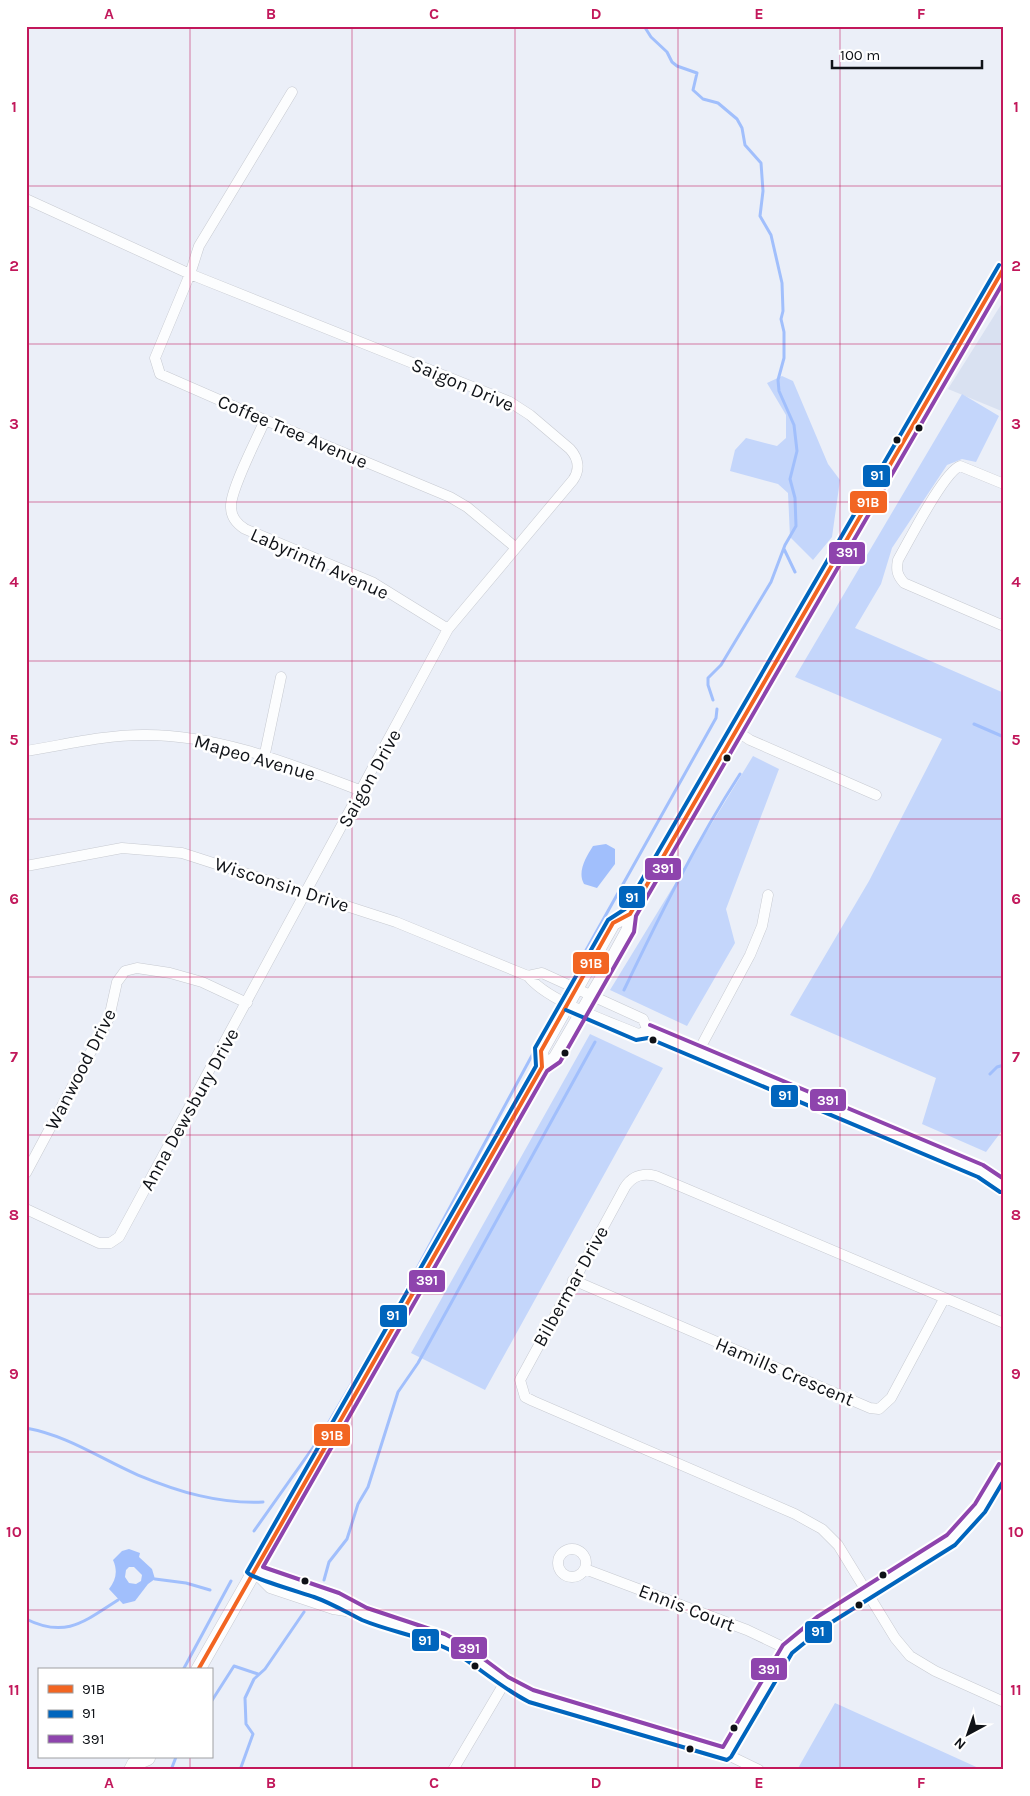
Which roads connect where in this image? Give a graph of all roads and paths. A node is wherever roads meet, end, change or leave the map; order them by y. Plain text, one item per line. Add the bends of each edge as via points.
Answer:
1 (292, 92) dead end
2 (26, 199) edge
3 (1004, 268) edge
4 (190, 274) junction
5 (265, 420) junction
6 (1004, 484) edge
7 (515, 547) junction
8 (1004, 626) edge
9 (448, 628) junction
10 (281, 677) dead end
11 (735, 730) junction
12 (26, 751) edge
13 (264, 758) junction
14 (362, 790) junction
15 (876, 795) dead end
16 (26, 866) edge
17 (306, 892) junction
18 (768, 895) dead end
19 (630, 914) junction
20 (528, 976) junction
21 (576, 990) junction
22 (591, 996) junction
23 (247, 1003) junction
24 (568, 1004) junction
25 (583, 1010) junction
26 (648, 1031) junction
27 (698, 1052) junction
28 (542, 1067) junction
29 (26, 1173) edge
30 (1004, 1187) edge
31 (26, 1209) edge
32 (573, 1280) junction
33 (944, 1299) junction
34 (1004, 1324) edge
35 (1004, 1467) edge
36 (585, 1569) dead end
37 (254, 1571) junction
38 (867, 1592) junction
39 (787, 1649) junction
40 (199, 1668) edge
41 (505, 1682) junction
42 (1004, 1702) edge
43 (726, 1754) junction
44 (149, 1762) edge
45 (131, 1770) edge
46 (454, 1770) edge
47 (759, 1770) edge

1 - 4 street, Coffee Tree Avenue via 199,246
2 - 4 street, Saigon Drive
3 - 11 main road
4 - 5 street, Coffee Tree Avenue via 155,358 160,374
4 - 7 street, Saigon Drive via 490,393 522,409 539,422 573,452 578,470 572,482
5 - 7 street, Coffee Tree Avenue via 450,497
5 - 9 street, Labyrinth Avenue via 232,499 231,511 238,524 372,582
6 - 8 street via 960,466 955,468 898,560 896,569 904,583
7 - 9 street, Saigon Drive
9 - 14 street, Saigon Drive
10 - 13 street
11 - 15 street
11 - 19 main road
12 - 13 street, Mapeo Avenue via 141,735 192,737
13 - 14 street, Mapeo Avenue
14 - 17 street, Saigon Drive
16 - 17 street, Wisconsin Drive via 122,848 170,850
17 - 20 street, Wisconsin Drive via 420,931
17 - 23 street, Anna Dewsbury Drive
18 - 27 street via 762,926 750,955
19 - 21 main road via 612,923
19 - 22 main road via 630,928
20 - 21 street, Wisconsin Drive via 542,973
20 - 24 street, Wisconsin Drive via 536,987
21 - 22 street, Wisconsin Drive
21 - 24 main road
22 - 25 main road
22 - 26 street, Wisconsin Drive via 643,1019
23 - 29 street, Wanwood Drive via 202,982 170,973 135,968 125,971 117,982 109,1018
23 - 31 street, Anna Dewsbury Drive via 117,1239 99,1243
24 - 25 street, Wisconsin Drive
24 - 28 main road via 541,1051
25 - 26 street, Wisconsin Drive via 638,1034
25 - 28 main road via 555,1059
26 - 27 street
27 - 30 street via 980,1171
28 - 37 main road
32 - 33 street, Bilbermar Drive via 625,1186 635,1177 648,1174
32 - 33 street, Hamills Crescent via 870,1408 879,1409 891,1398
32 - 38 street, Bilbermar Drive via 520,1380 525,1396 810,1521 838,1545
33 - 34 street, Bilbermar Drive
35 - 38 street via 980,1508 960,1532 937,1550
36 - 39 street, Ennis Court via 747,1630
37 - 40 main road
37 - 41 street via 338,1599 365,1614 452,1645
38 - 39 street via 807,1631
38 - 42 street, Bilbermar Drive via 910,1656 934,1671
39 - 43 street
41 - 43 street via 540,1699
41 - 46 street
43 - 47 street
44 - 45 main road via 134,1764

